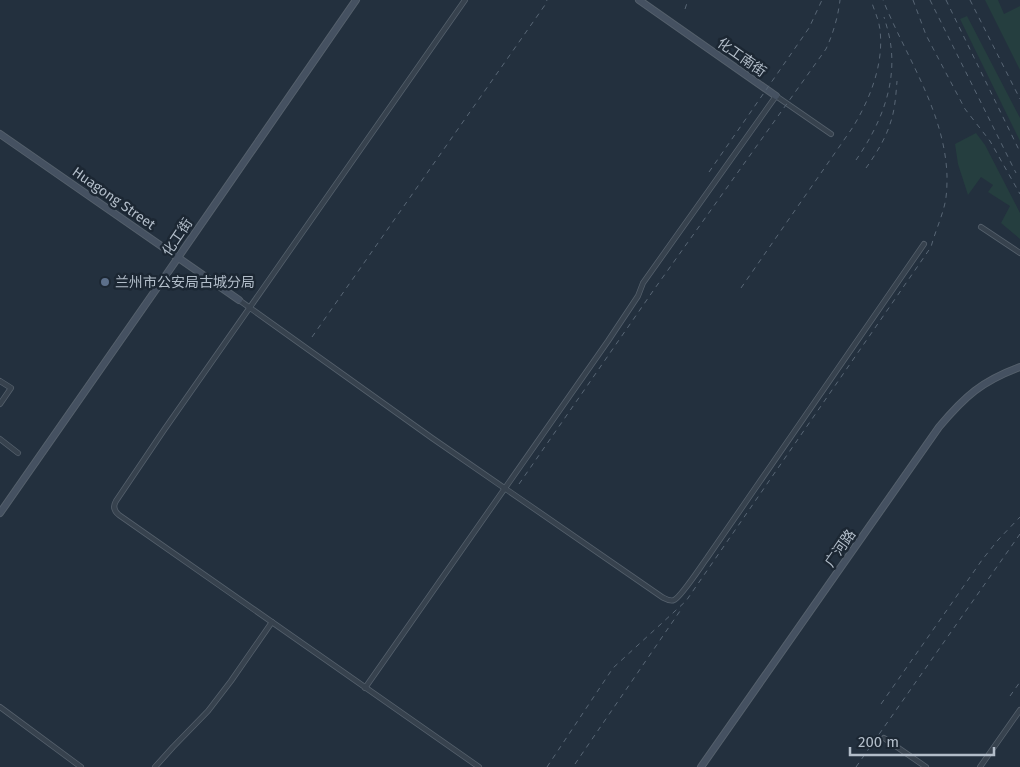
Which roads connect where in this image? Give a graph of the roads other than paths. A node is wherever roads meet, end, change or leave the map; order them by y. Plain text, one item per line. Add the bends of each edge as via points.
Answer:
1 (356, 0) edge
2 (465, 0) edge
3 (639, 0) edge
4 (776, 96) junction
5 (0, 134) edge
6 (831, 134) dead end
7 (981, 227) dead end
8 (924, 244) dead end
9 (1020, 253) edge
10 (178, 258) junction
11 (240, 300) joint
12 (250, 308) junction
13 (1020, 367) edge
14 (0, 381) edge
15 (0, 404) edge
16 (0, 439) edge
17 (18, 453) dead end
18 (504, 488) junction
19 (0, 513) edge
20 (272, 622) junction
21 (365, 688) junction
22 (0, 707) edge
23 (1020, 710) edge
24 (884, 738) dead end
25 (81, 767) edge
26 (155, 767) edge
27 (479, 767) edge
28 (701, 767) edge
29 (926, 767) edge
30 (980, 767) edge

1 - 10 street, 化工街
2 - 12 street
3 - 4 street, 化工南街
4 - 6 street, 化工南街
4 - 18 street via 643,283 608,341
5 - 10 street, Huagong Street
7 - 9 street
8 - 18 street via 707,558 674,600 662,597
10 - 11 street, Huagong Street
10 - 19 street, 化工街
11 - 12 street
12 - 18 street
12 - 20 street via 114,507 119,514
13 - 28 street, 广河路 via 974,391 939,427
14 - 15 street via 11,388
16 - 17 street
18 - 21 street
20 - 21 street
20 - 26 street via 208,711
21 - 27 street
22 - 25 street
23 - 30 street
24 - 29 street

